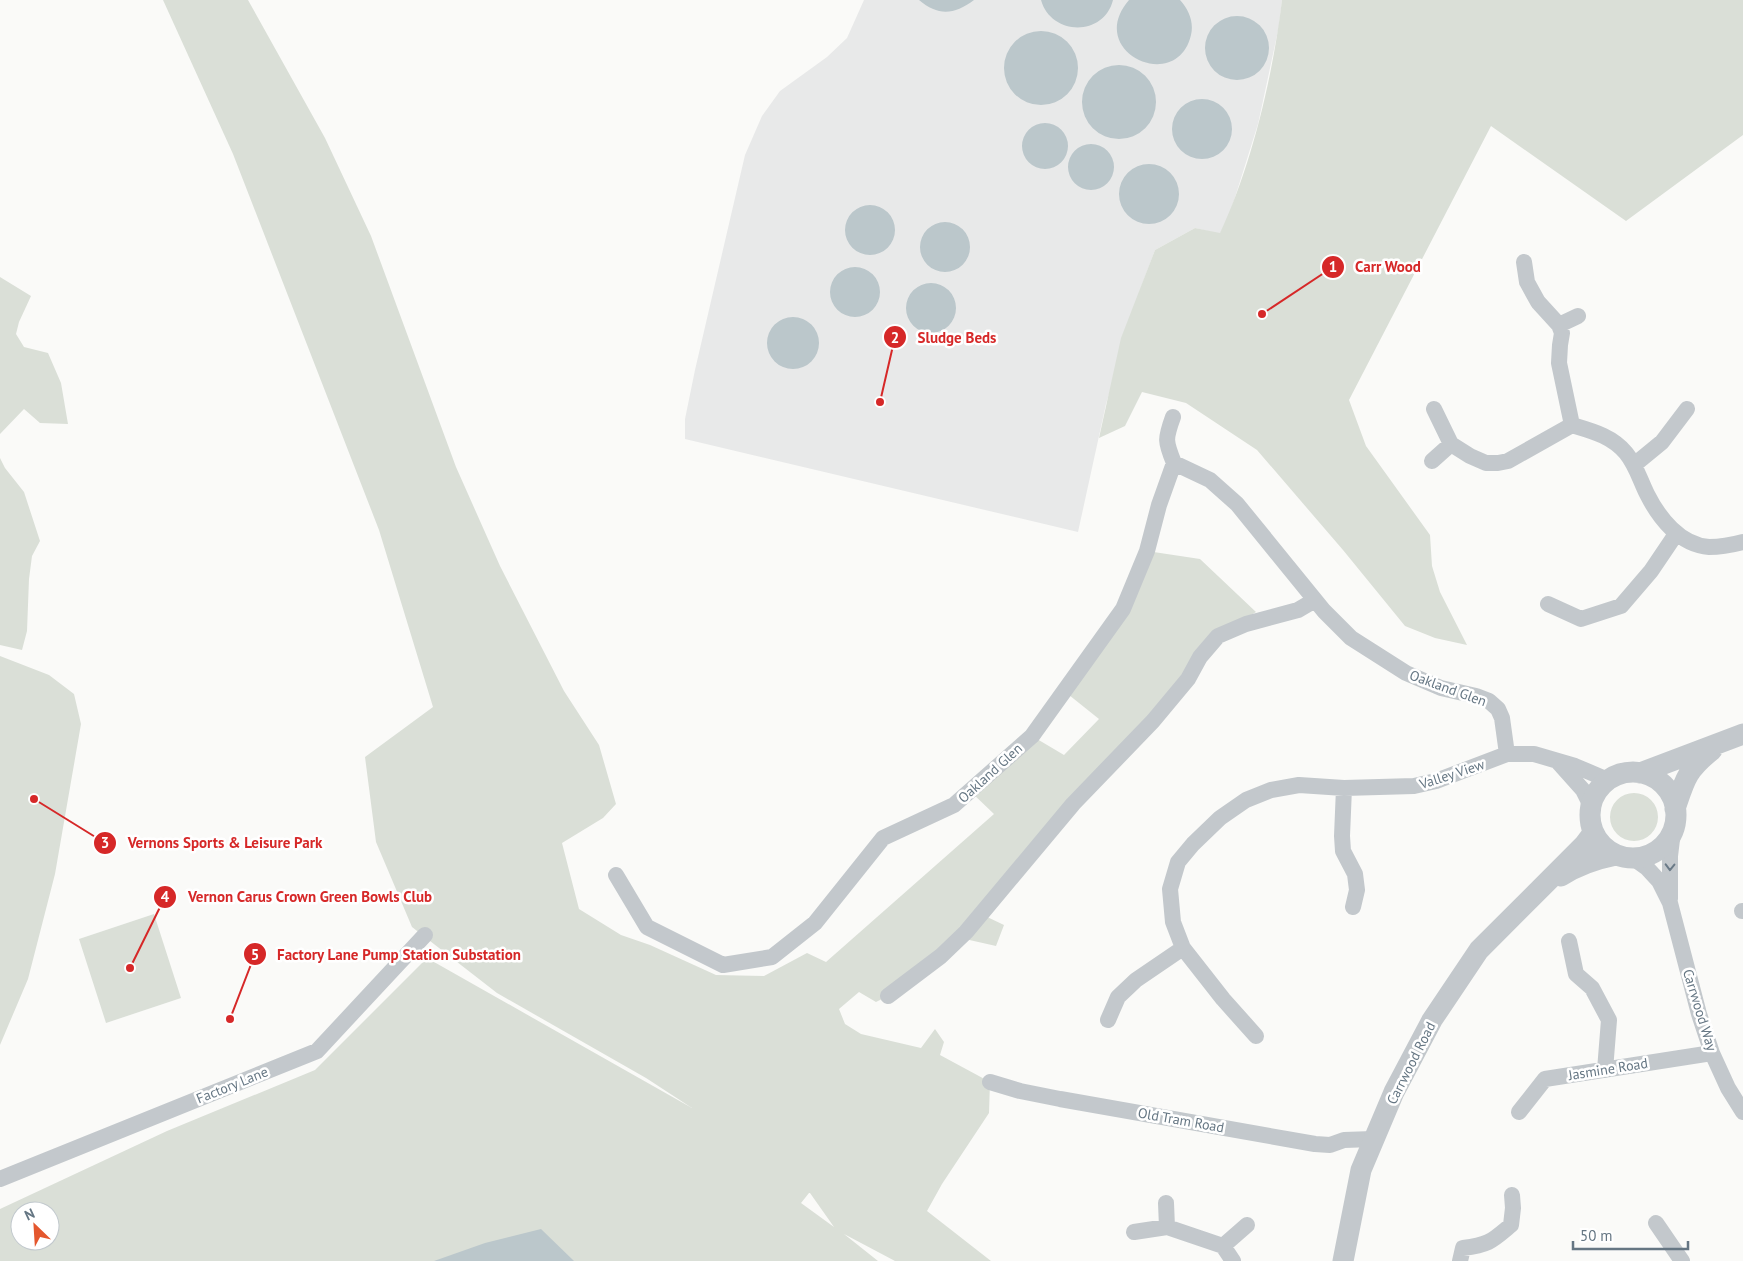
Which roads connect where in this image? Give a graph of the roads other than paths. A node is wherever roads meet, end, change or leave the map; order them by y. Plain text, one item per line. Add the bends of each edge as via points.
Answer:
1 (1524, 262) dead end
2 (1578, 316) dead end
3 (1559, 325) junction
4 (1434, 409) dead end
5 (1687, 409) dead end
6 (1173, 417) dead end
7 (1572, 425) junction
8 (1451, 444) junction
9 (1432, 461) dead end
10 (1174, 463) junction
11 (1634, 465) junction
12 (1676, 534) junction
13 (1743, 542) edge
14 (1315, 600) junction
15 (1548, 604) dead end
16 (1733, 738) edge
17 (1507, 754) junction
18 (1556, 760) junction
19 (1640, 773) junction
20 (1608, 780) junction
21 (1344, 788) junction
22 (1591, 806) junction
23 (1675, 809) junction
24 (1673, 831) junction
25 (1593, 833) junction
26 (1625, 856) junction
27 (616, 875) dead end
28 (1535, 893) junction
29 (1670, 903) junction
30 (1353, 906) dead end
31 (425, 935) dead end
32 (1569, 941) dead end
33 (1183, 948) junction
34 (888, 996) dead end
35 (1108, 1020) dead end
36 (1256, 1036) dead end
37 (1712, 1053) junction
38 (1605, 1070) junction
39 (990, 1082) dead end
40 (1519, 1112) dead end
41 (1743, 1112) edge
42 (1373, 1139) junction
43 (0, 1179) edge
44 (1512, 1195) dead end
45 (1166, 1203) dead end
46 (1656, 1222) dead end
47 (1247, 1225) dead end
48 (1167, 1227) junction
49 (1134, 1232) dead end
50 (1223, 1246) junction
51 (1233, 1261) edge
52 (1343, 1261) edge
53 (1460, 1261) edge
54 (1682, 1261) edge

1 - 3 street via 1527,282 1538,302
2 - 3 street
3 - 7 street via 1562,332 1559,363
4 - 8 street
5 - 11 street via 1662,442
6 - 10 street via 1166,435
7 - 8 street via 1498,463 1478,460
7 - 11 street via 1614,442
8 - 9 street
10 - 14 street, Oakland Glen via 1210,480 1237,504
10 - 27 street, Oakland Glen via 1147,551 1123,609 1032,736 954,805 883,838 815,923 772,958 723,965 647,926
11 - 12 street via 1658,514
12 - 13 street via 1707,547
12 - 15 street via 1651,571 1621,606 1581,619
14 - 17 street, Oakland Glen via 1351,638 1406,673 1441,688 1489,701 1502,718
14 - 34 street via 1298,610 1246,624 1218,636 1153,721 1073,804 966,932 941,956
16 - 19 street
16 - 23 street via 1699,761 1686,776
17 - 18 street, Valley View via 1534,754
17 - 21 street, Valley View via 1414,786
18 - 20 street, Valley View
18 - 22 street via 1583,790
19 - 20 street via 1629,772
19 - 23 street via 1664,786
20 - 22 street via 1597,791
21 - 30 street via 1343,851 1355,874
21 - 33 street, Valley View via 1299,785 1271,790 1246,800 1220,818 1193,844 1178,862 1170,890 1173,922
22 - 25 street
23 - 24 street
24 - 26 street via 1661,847 1643,857
24 -> 29 street, Carrwood Way
25 - 26 street via 1605,847
25 - 28 street, Carrwood Road
26 - 28 street, Carrwood Road via 1596,859 1570,870
26 - 29 street, Carrwood Way via 1647,868 1659,881
28 - 42 street, Carrwood Road via 1479,950 1432,1020
29 - 37 street, Carrwood Way
31 - 43 street, Factory Lane via 317,1051
32 - 38 street via 1576,974 1592,988 1609,1020
33 - 35 street via 1136,980 1118,997
33 - 36 street, Valley View
37 - 38 street, Jasmine Road
37 - 41 street, Carrwood Way
38 - 40 street, Jasmine Road via 1545,1078
39 - 42 street, Old Tram Road via 1060,1099 1315,1144
42 - 52 street, Carrwood Road via 1361,1170
44 - 53 street via 1511,1225 1482,1246 1463,1248
45 - 48 street
46 - 54 street
47 - 50 street
48 - 49 street
48 - 50 street
50 - 51 street

